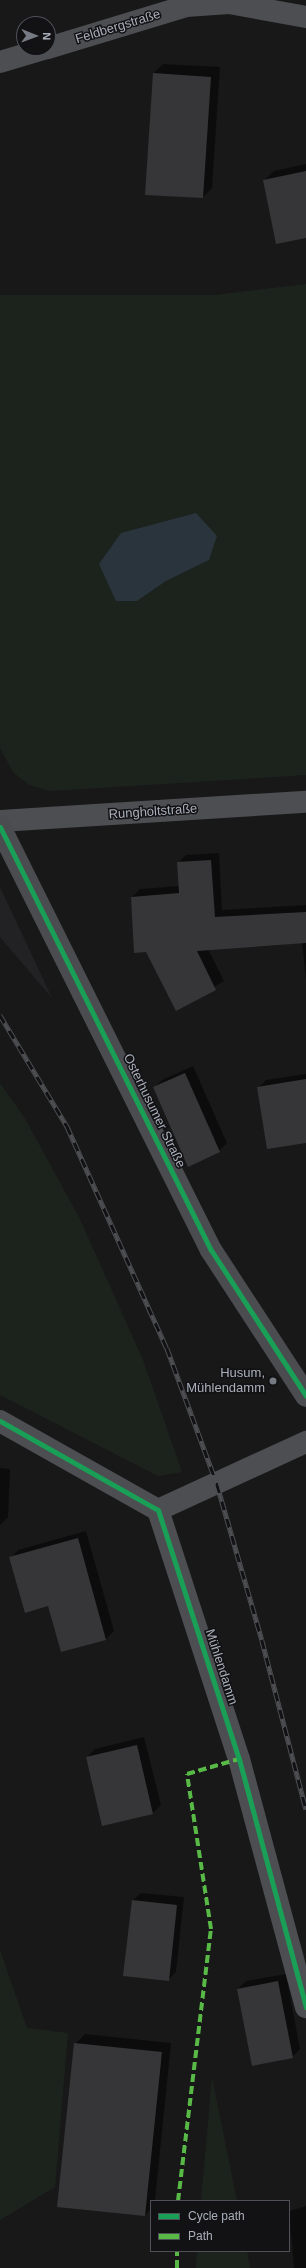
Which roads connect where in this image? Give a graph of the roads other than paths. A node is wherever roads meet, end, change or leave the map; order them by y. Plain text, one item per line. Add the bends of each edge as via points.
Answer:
1 (306, 18) edge
2 (56, 46) edge
3 (21, 56) edge
4 (0, 62) edge
5 (306, 802) edge
6 (0, 821) edge
7 (0, 827) edge
8 (306, 1396) edge
9 (0, 1421) edge
10 (306, 1442) edge
11 (158, 1510) junction
12 (306, 2007) edge

1 - 2 street, Feldbergstraße via 229,3 186,6
3 - 4 street, Feldbergstraße
5 - 6 street, Rungholtstraße
7 - 8 street, Osterhusumer Straße via 211,1250
9 - 11 street
10 - 11 street
11 - 12 street, Mühlendamm via 239,1759

